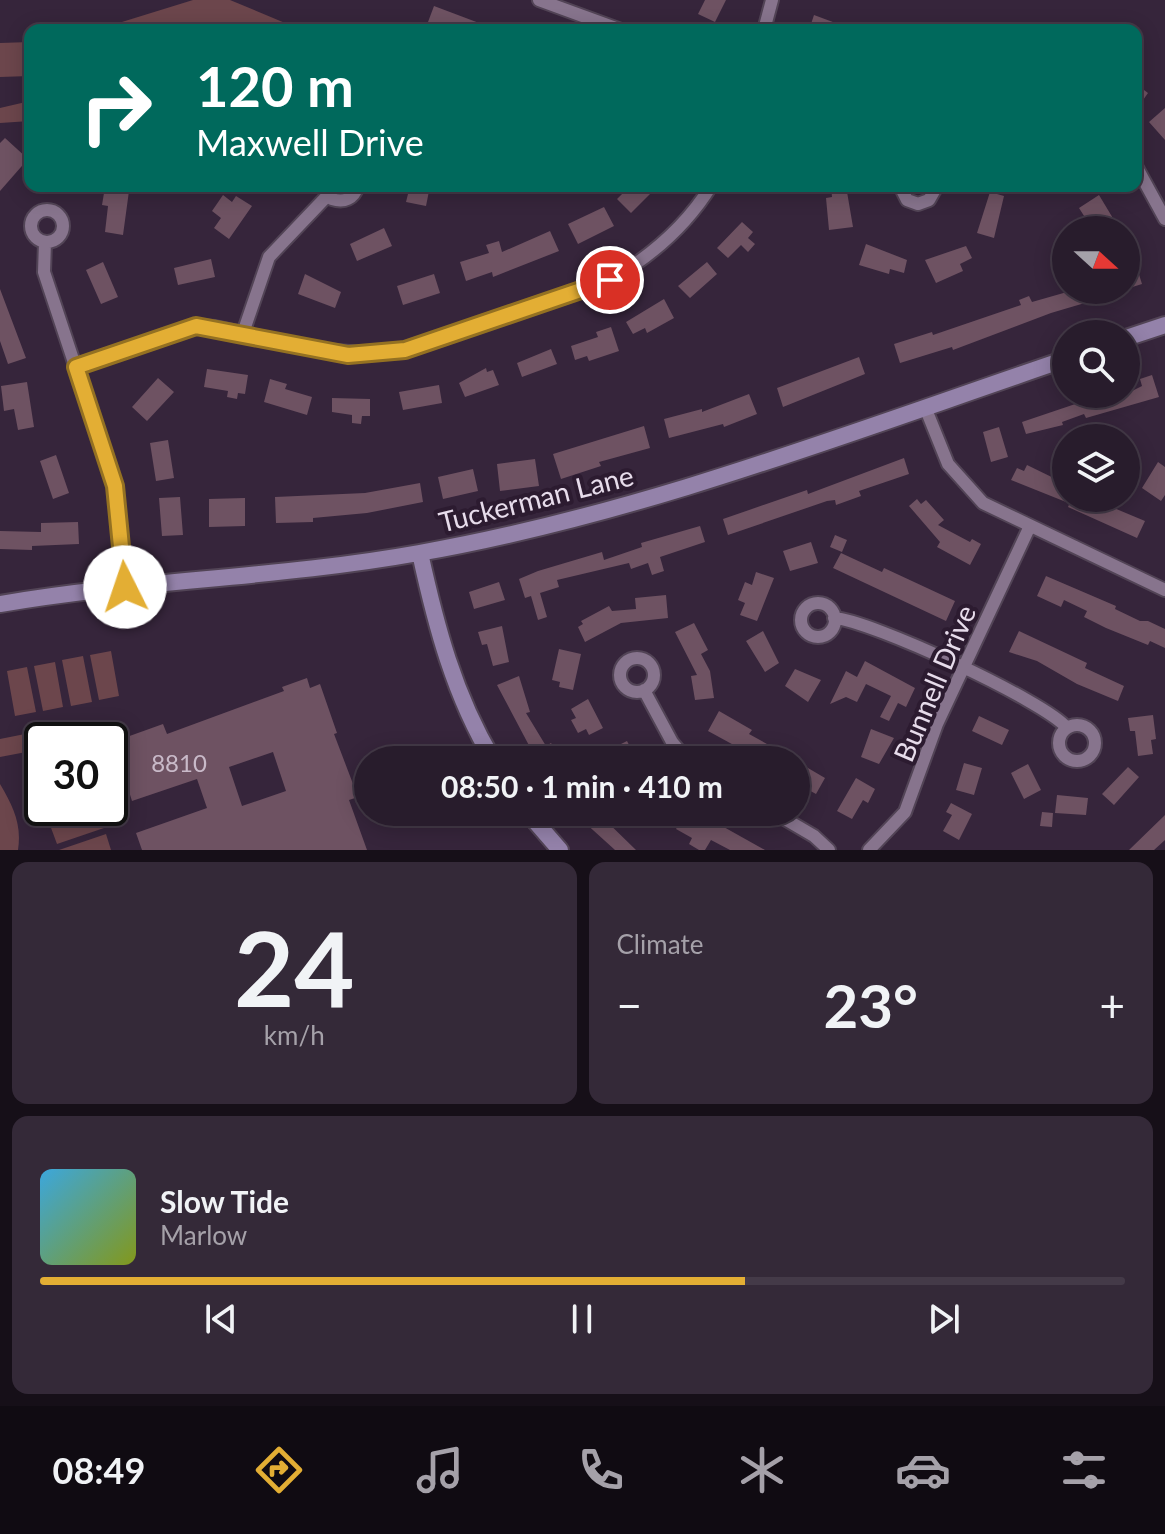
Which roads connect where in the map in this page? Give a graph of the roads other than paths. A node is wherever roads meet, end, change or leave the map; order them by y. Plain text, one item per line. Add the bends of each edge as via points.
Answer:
1 (539, 0) edge
2 (772, 0) edge
3 (605, 24) edge
4 (766, 24) edge
5 (1142, 177) edge
6 (324, 192) edge
7 (326, 192) edge
8 (354, 192) edge
9 (706, 192) edge
10 (903, 192) edge
11 (935, 192) edge
12 (1165, 219) edge
13 (45, 242) dead end
14 (1165, 325) edge
15 (243, 333) junction
16 (1140, 333) edge
17 (1052, 364) edge
18 (76, 367) junction
19 (925, 407) junction
20 (1030, 526) junction
21 (420, 553) junction
22 (1163, 585) edge
23 (125, 587) junction
24 (0, 604) edge
25 (834, 618) dead end
26 (962, 669) junction
27 (644, 690) dead end
28 (1067, 728) dead end
29 (486, 746) edge
30 (675, 746) edge
31 (539, 826) edge
32 (794, 826) edge
33 (560, 850) edge
34 (829, 850) edge
35 (869, 850) edge

1 - 3 street
2 - 4 street
5 - 12 street
6 - 15 street via 269,257
7 - 8 street via 337,201 348,200
9 - 15 street via 664,241 610,280 430,343 348,355
10 - 11 street via 918,204
13 - 18 street via 44,272
14 - 16 main road
15 - 18 street via 196,326
17 - 19 main road, Tuckerman Lane
18 - 23 street via 115,486
19 - 20 street via 943,454 962,483 994,510
19 - 21 main road, Tuckerman Lane via 646,498
20 - 22 street
20 - 26 street, Bunnell Drive
21 - 23 main road, Tuckerman Lane
21 - 29 main road via 444,652
23 - 24 main road, Tuckerman Lane
25 - 26 street via 867,624
26 - 28 street via 1040,706
26 - 35 street, Bunnell Drive via 905,812
27 - 30 street
31 - 33 main road
32 - 34 street

